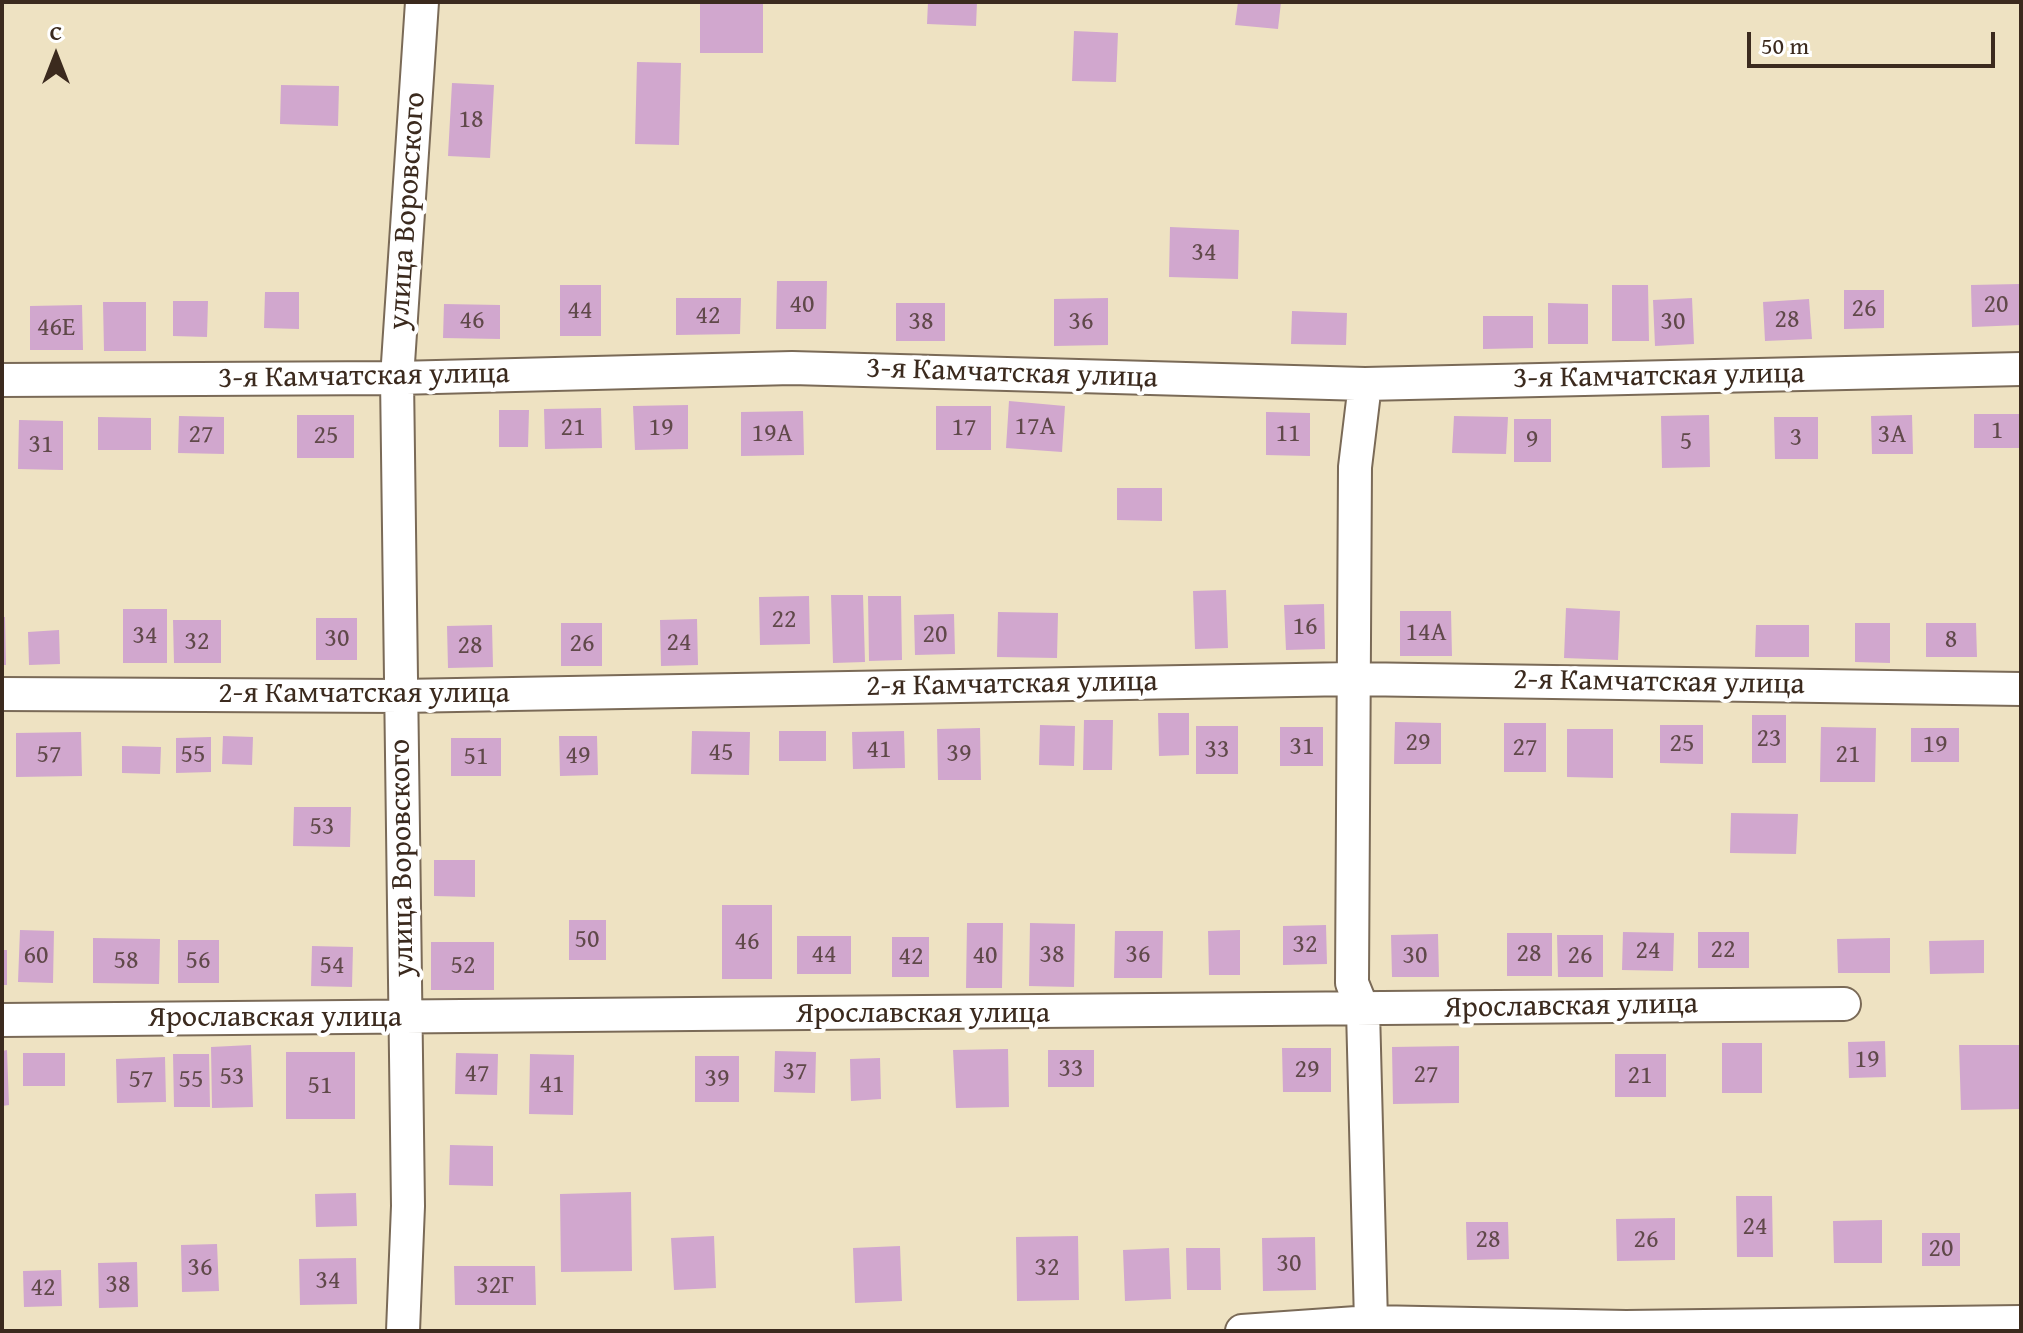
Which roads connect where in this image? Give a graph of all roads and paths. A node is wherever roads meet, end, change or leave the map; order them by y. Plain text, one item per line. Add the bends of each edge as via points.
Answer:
1 (422, 2) edge
2 (2021, 369) edge
3 (397, 378) junction
4 (2, 380) edge
5 (1365, 384) junction
6 (1352, 679) junction
7 (2021, 689) edge
8 (2, 694) edge
9 (401, 696) junction
10 (1844, 1004) dead end
11 (1363, 1010) junction
12 (405, 1018) junction
13 (2, 1020) edge
14 (1371, 1322) junction
15 (2021, 1322) edge
16 (403, 1331) edge
17 (1242, 1331) edge

1 - 3 street, улица Воровского
2 - 5 street, 3-я Камчатская улица
3 - 4 street, 3-я Камчатская улица
3 - 5 street, 3-я Камчатская улица via 792,368
3 - 9 street, улица Воровского
5 - 6 street via 1355,467
6 - 7 street, 2-я Камчатская улица
6 - 9 street, 2-я Камчатская улица
6 - 11 street via 1352,983
8 - 9 street, 2-я Камчатская улица
9 - 12 street, улица Воровского
10 - 11 street, Ярославская улица
11 - 12 street, Ярославская улица
11 - 14 street
12 - 13 street, Ярославская улица
12 - 16 street, улица Воровского via 408,1206
14 - 15 street via 1626,1327
14 - 17 street

